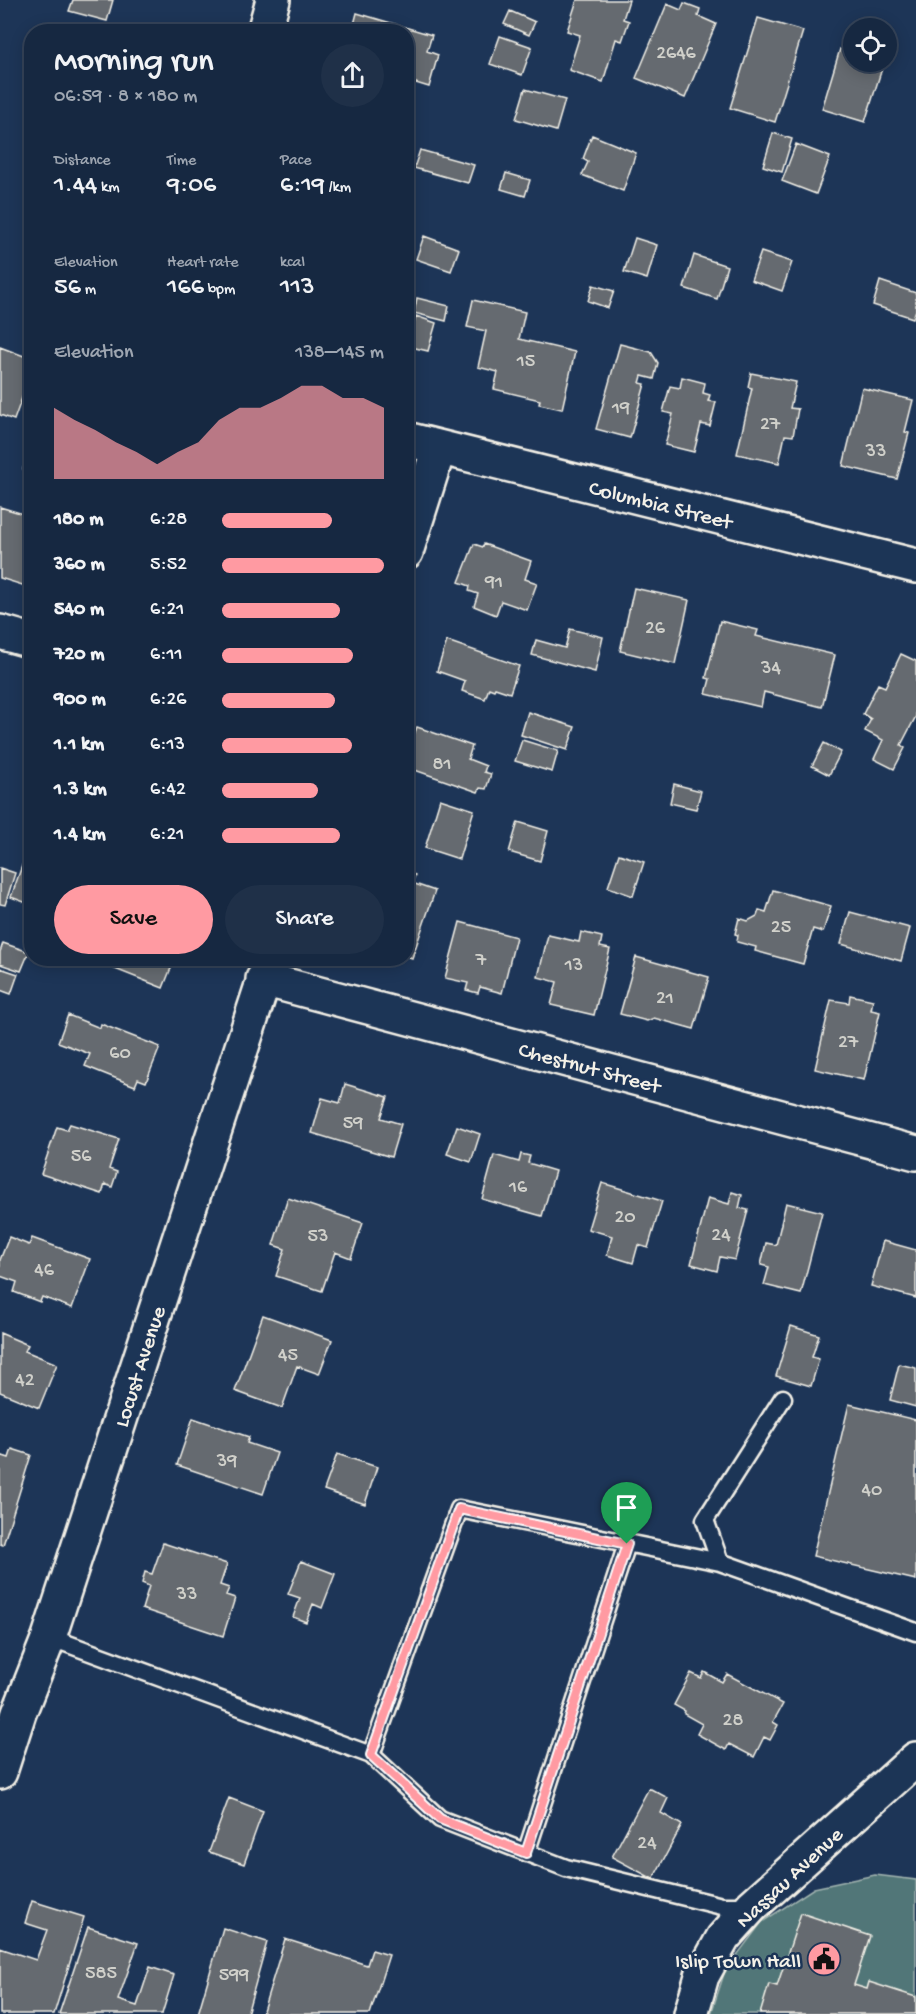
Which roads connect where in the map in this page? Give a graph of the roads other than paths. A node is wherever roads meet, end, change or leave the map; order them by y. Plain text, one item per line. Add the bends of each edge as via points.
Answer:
1 (273, 0) edge
2 (266, 24) edge
3 (414, 441) edge
4 (439, 448) junction
5 (414, 527) edge
6 (916, 566) edge
7 (0, 632) edge
8 (24, 639) edge
9 (267, 969) edge
10 (916, 1153) edge
11 (783, 1398) dead end
12 (627, 1544) junction
13 (720, 1562) junction
14 (916, 1632) edge
15 (49, 1637) junction
16 (7, 1725) edge
17 (371, 1755) junction
18 (916, 1759) edge
19 (0, 1772) edge
20 (526, 1853) junction
21 (752, 1906) junction
22 (691, 2014) edge

1 - 2 street
3 - 4 street, Columbia Street
4 - 5 street
4 - 6 street, Columbia Street
7 - 8 street
9 - 10 street, Chestnut Street
9 - 15 street, Locust Avenue
11 - 13 lane via 705,1520
12 - 13 lane
12 - 17 lane via 459,1509
12 - 20 lane
13 - 14 lane
15 - 16 street, Locust Avenue
15 - 17 lane
16 - 19 street, Locust Avenue
17 - 20 lane via 440,1819
18 - 21 street, Nassau Avenue
20 - 21 lane via 566,1868 722,1906
21 - 22 street, Nassau Avenue via 723,1938 702,1976

